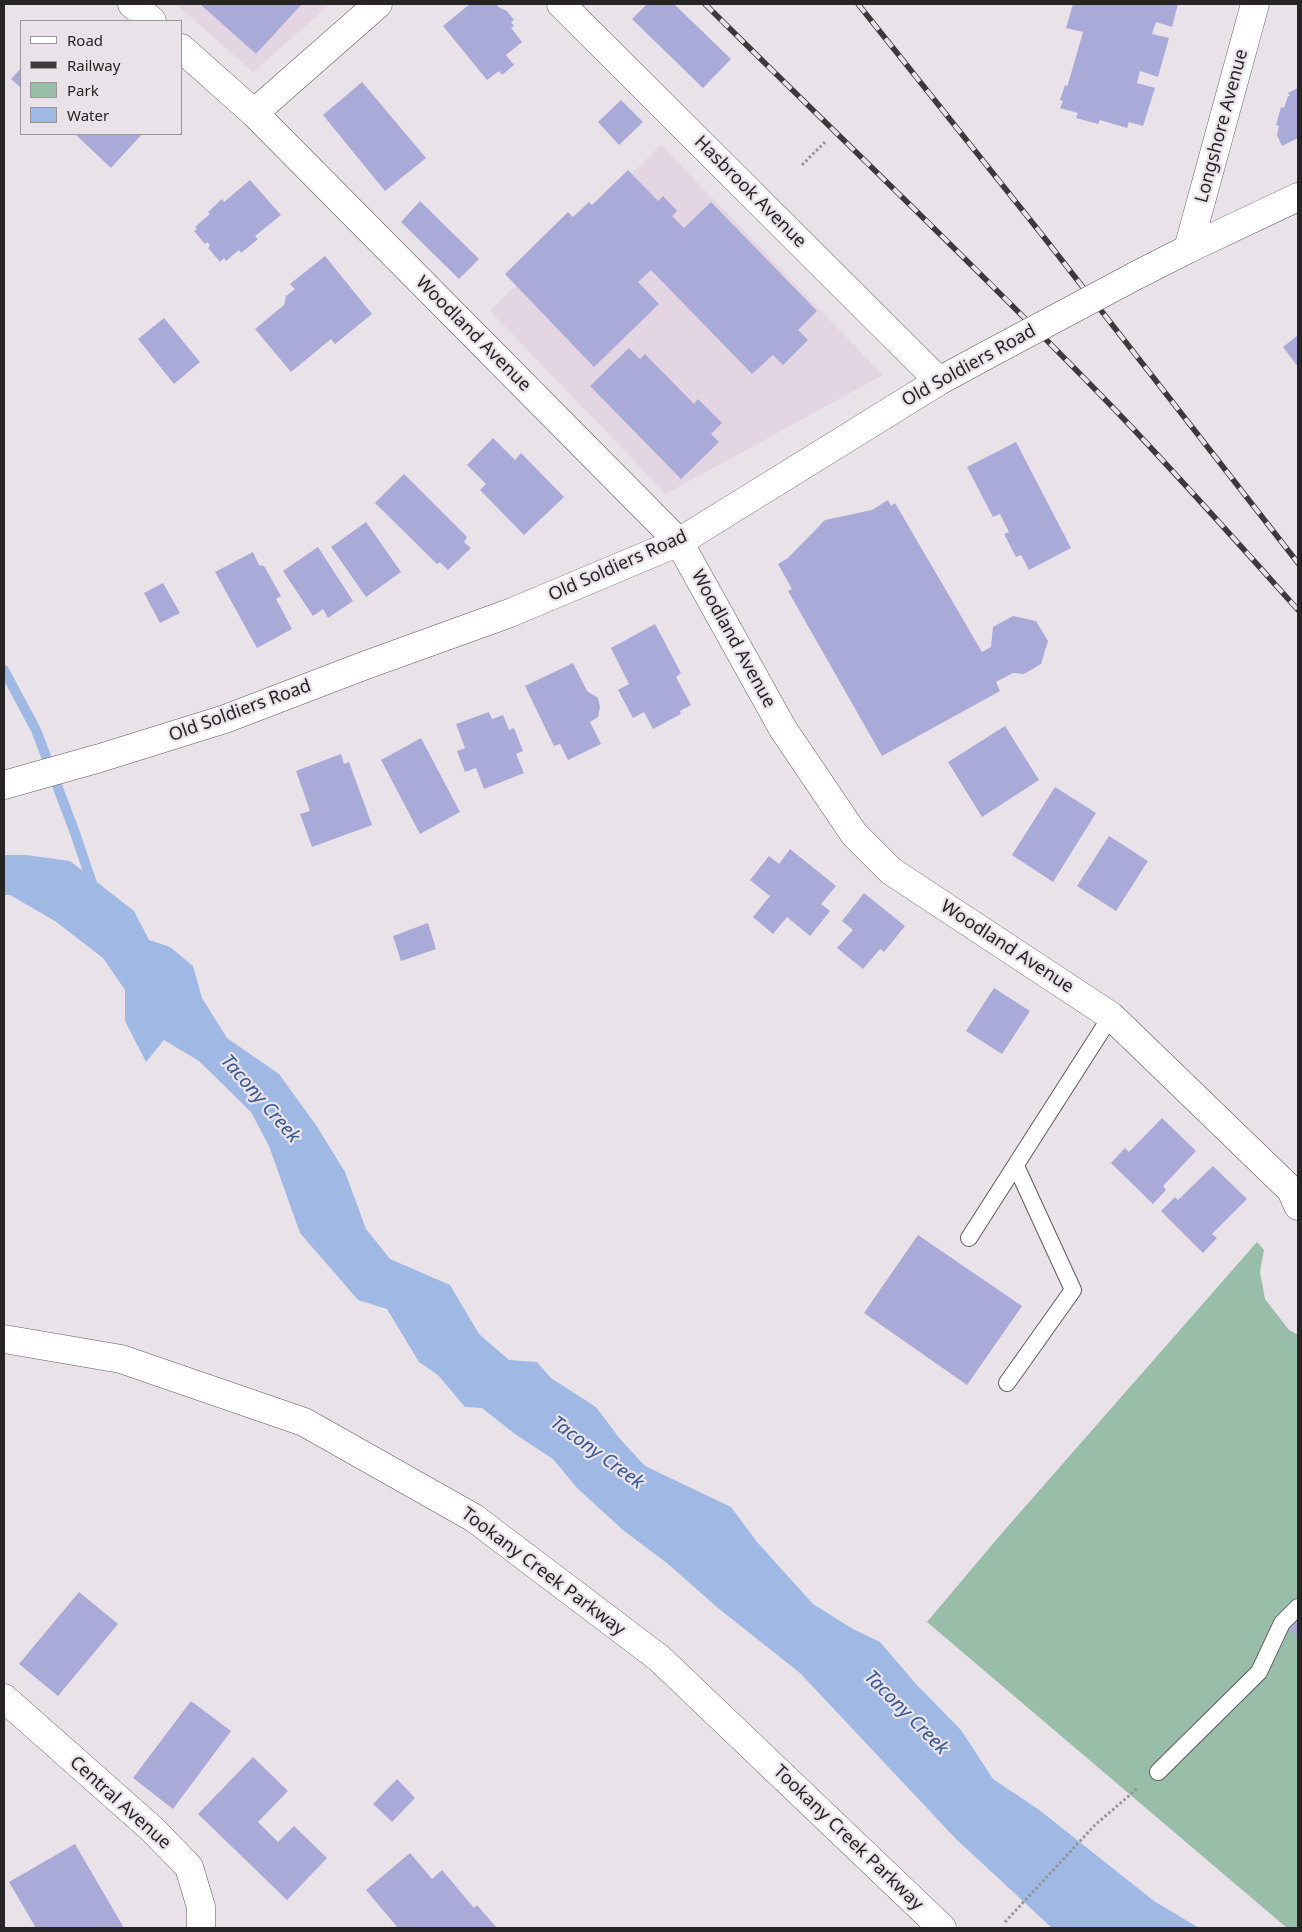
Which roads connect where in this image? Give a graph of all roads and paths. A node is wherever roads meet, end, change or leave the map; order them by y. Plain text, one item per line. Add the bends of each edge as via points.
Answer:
1 (378, 4) edge
2 (561, 4) edge
3 (1255, 4) edge
4 (182, 49) edge
5 (254, 114) junction
6 (825, 142) dead end
7 (802, 165) dead end
8 (1298, 197) edge
9 (1188, 249) junction
10 (939, 381) junction
11 (679, 542) junction
12 (7, 784) edge
13 (1111, 1016) junction
14 (1016, 1166) junction
15 (1298, 1206) edge
16 (969, 1238) dead end
17 (4, 1340) edge
18 (1007, 1383) dead end
19 (1298, 1607) edge
20 (4, 1698) edge
21 (1158, 1772) joint
22 (1005, 1922) dead end
23 (201, 1928) edge
24 (942, 1928) edge

1 - 5 street
2 - 10 street, Hasbrook Avenue
3 - 9 street, Longshore Avenue
4 - 5 street, Woodland Avenue
5 - 11 street, Woodland Avenue
6 - 7 path
8 - 9 street, Old Soldiers Road
9 - 10 street, Old Soldiers Road, bridge
10 - 11 street, Old Soldiers Road
11 - 12 street, Old Soldiers Road via 510,614 225,720
11 - 13 street, Woodland Avenue via 783,729 854,834 891,871
13 - 14 lane
13 - 15 street, Woodland Avenue via 1291,1190
14 - 16 lane
14 - 18 lane via 1073,1290
17 - 24 street, Tookany Creek Parkway via 121,1359 304,1422 474,1518 659,1658
19 - 21 lane via 1282,1623 1259,1672
20 - 23 street, Central Avenue via 152,1829 189,1867 201,1906
21 - 22 path via 1095,1825

